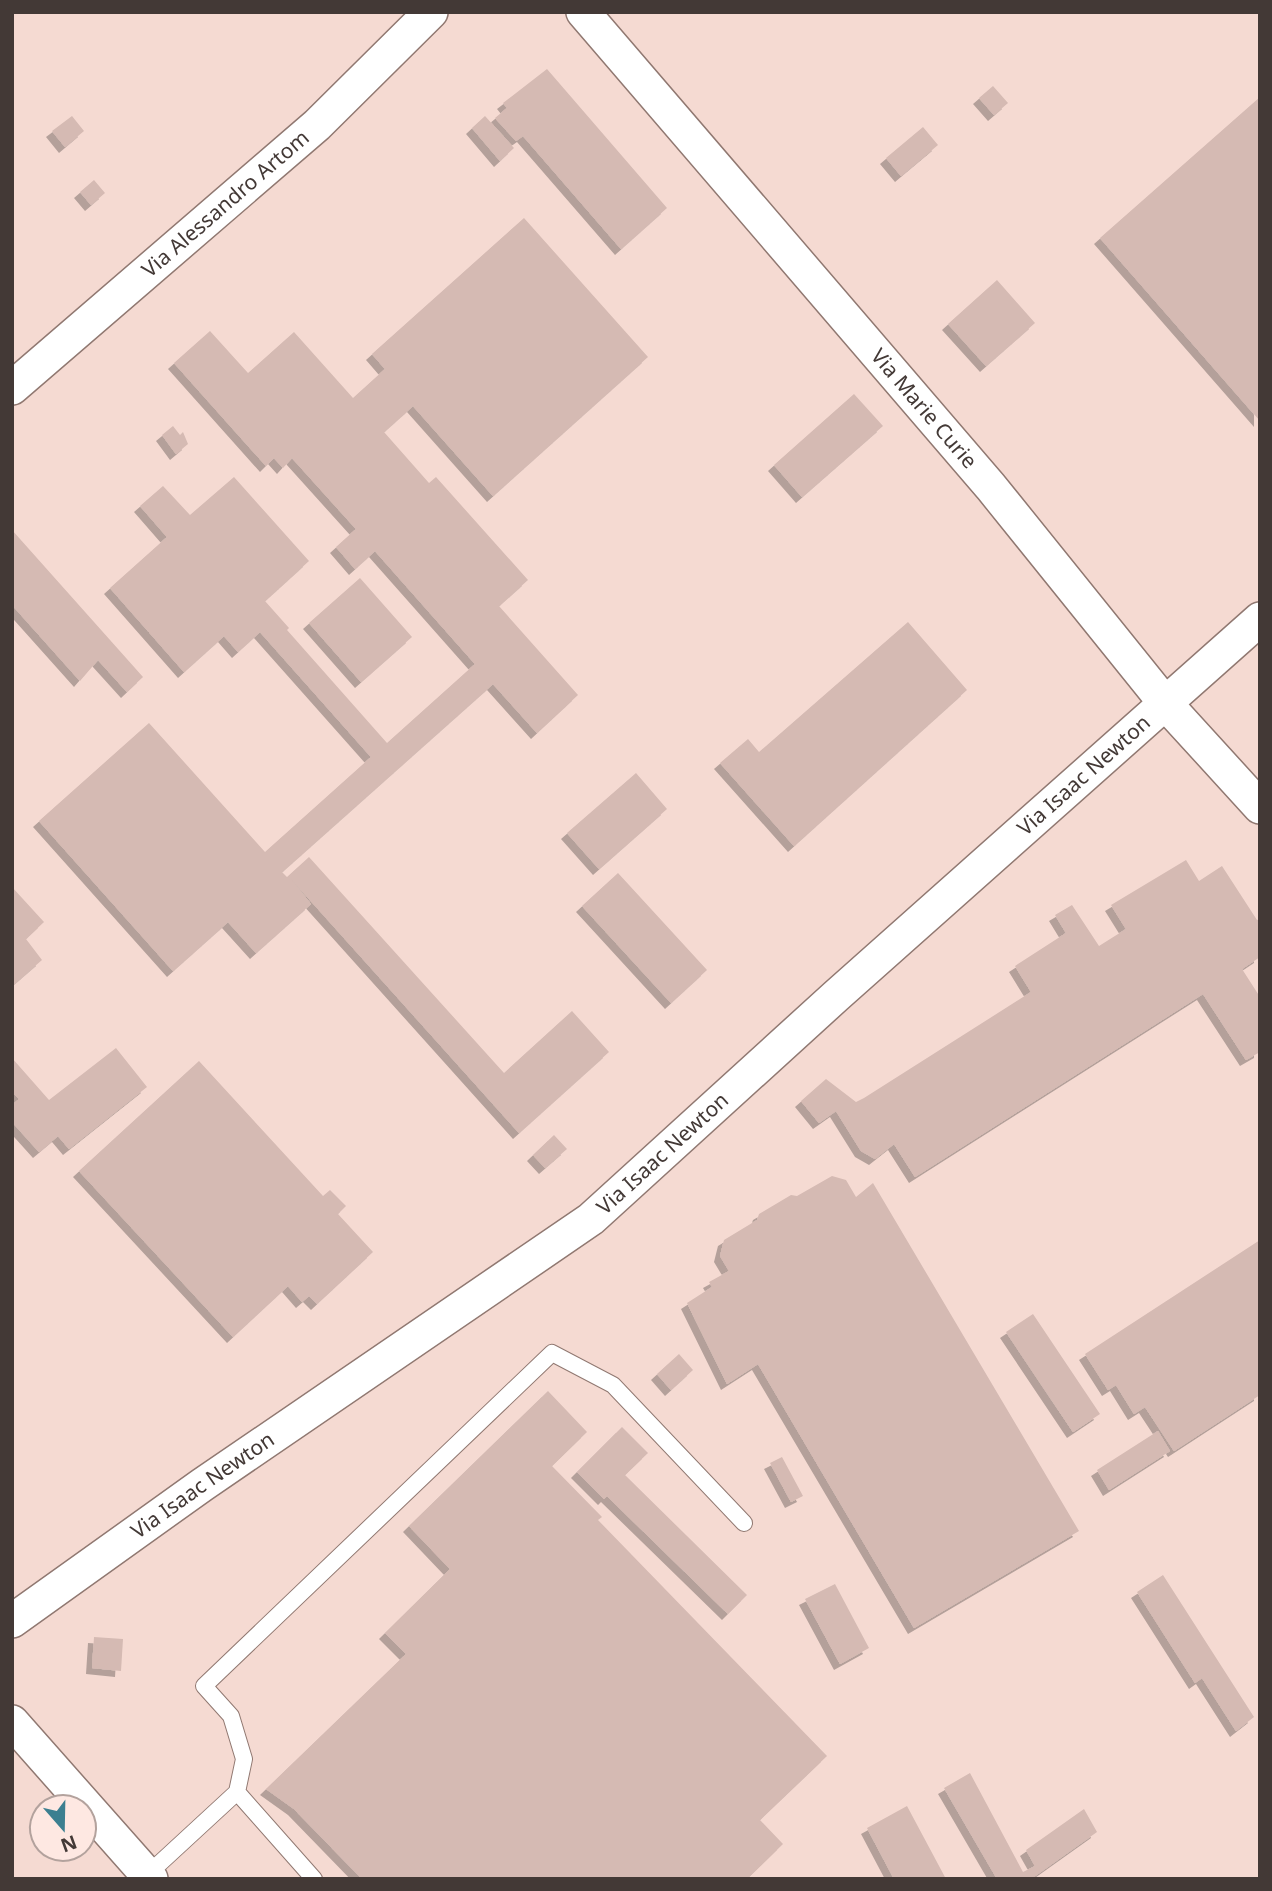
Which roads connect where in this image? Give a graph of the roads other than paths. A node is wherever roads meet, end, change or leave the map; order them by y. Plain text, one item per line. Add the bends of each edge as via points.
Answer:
1 (431, 12) edge
2 (583, 12) edge
3 (12, 388) edge
4 (1260, 620) edge
5 (1165, 703) junction
6 (1260, 807) edge
7 (744, 1523) dead end
8 (12, 1622) edge
9 (12, 1722) edge
10 (237, 1792) junction
11 (149, 1877) edge
12 (314, 1879) edge

1 - 3 street, Via Alessandro Artom via 317,125
2 - 5 street, Via Marie Curie via 991,487
4 - 5 street, Via Isaac Newton
5 - 6 street, Via Marie Curie
5 - 8 street, Via Isaac Newton via 591,1219 202,1485
7 - 10 lane via 613,1385 552,1353 204,1686 231,1716 244,1759
9 - 11 street
10 - 11 lane
10 - 12 lane

